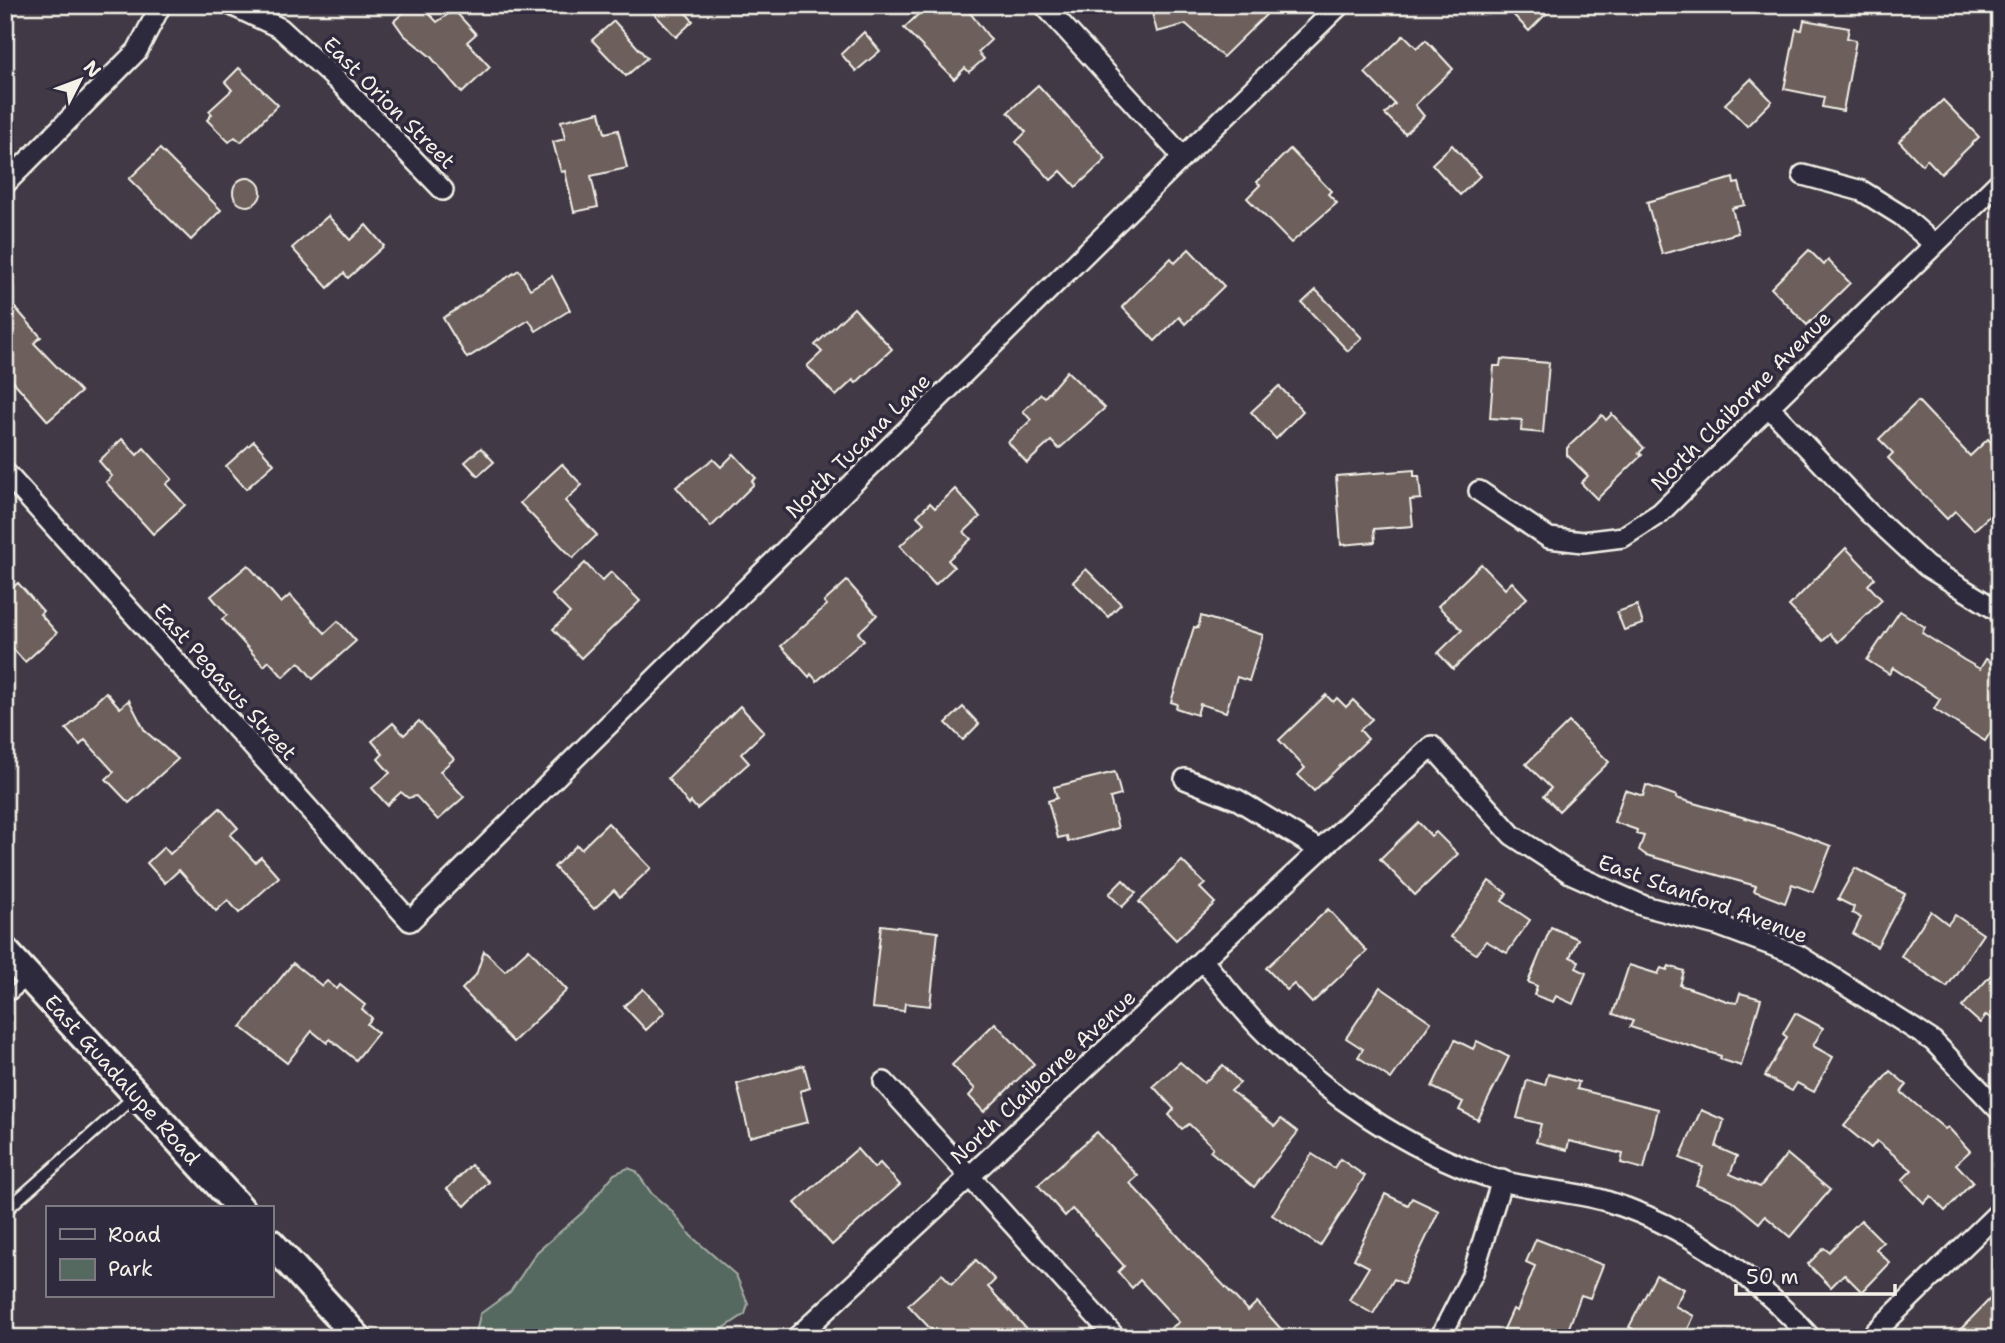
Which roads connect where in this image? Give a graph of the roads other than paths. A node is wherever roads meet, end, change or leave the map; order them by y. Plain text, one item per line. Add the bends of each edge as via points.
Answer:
1 (160, 5) edge
2 (231, 5) edge
3 (1044, 5) edge
4 (1340, 5) edge
5 (1183, 157) junction
6 (1803, 175) dead end
7 (2000, 181) edge
8 (5, 184) edge
9 (443, 190) dead end
10 (1933, 243) junction
11 (1768, 406) junction
12 (5, 472) edge
13 (1479, 491) dead end
14 (2000, 612) edge
15 (1432, 746) joint
16 (1185, 779) dead end
17 (1320, 850) junction
18 (410, 921) joint
19 (5, 951) edge
20 (1202, 960) junction
21 (29, 978) junction
22 (5, 999) edge
23 (884, 1082) dead end
24 (136, 1095) junction
25 (2000, 1111) edge
26 (970, 1176) junction
27 (1502, 1180) junction
28 (238, 1206) edge
29 (5, 1210) edge
30 (2000, 1211) edge
31 (273, 1245) edge
32 (358, 1338) edge
33 (796, 1338) edge
34 (1116, 1338) edge
35 (1440, 1338) edge
36 (1811, 1338) edge
37 (1869, 1338) edge

1 - 8 street via 136,51
2 - 9 street, East Orion Street via 280,28
3 - 5 street
4 - 5 street, North Tucana Lane
5 - 18 street, North Tucana Lane
6 - 10 street via 1862,191
7 - 10 street, North Claiborne Avenue
10 - 11 street, North Claiborne Avenue
11 - 13 street, North Claiborne Avenue via 1660,513 1623,537 1583,542 1549,538
11 - 14 street via 1926,566
12 - 18 street, East Pegasus Street
15 - 17 street, North Claiborne Avenue
15 - 25 street, East Stanford Avenue via 1512,835 1570,873 1644,906 1720,926 1798,956 1933,1041
16 - 17 street via 1238,800
17 - 20 street, North Claiborne Avenue
19 - 21 main road, East Guadalupe Road
20 - 26 street, North Claiborne Avenue
20 - 27 street via 1261,1028 1326,1088 1431,1152
21 - 22 lane
21 - 24 main road, East Guadalupe Road
23 - 26 street
24 - 28 main road, East Guadalupe Road
24 - 29 lane
26 - 33 street, North Claiborne Avenue
26 - 34 street
27 - 35 street via 1472,1273
27 - 36 street via 1606,1201 1668,1224 1755,1281
30 - 37 street
31 - 32 main road

